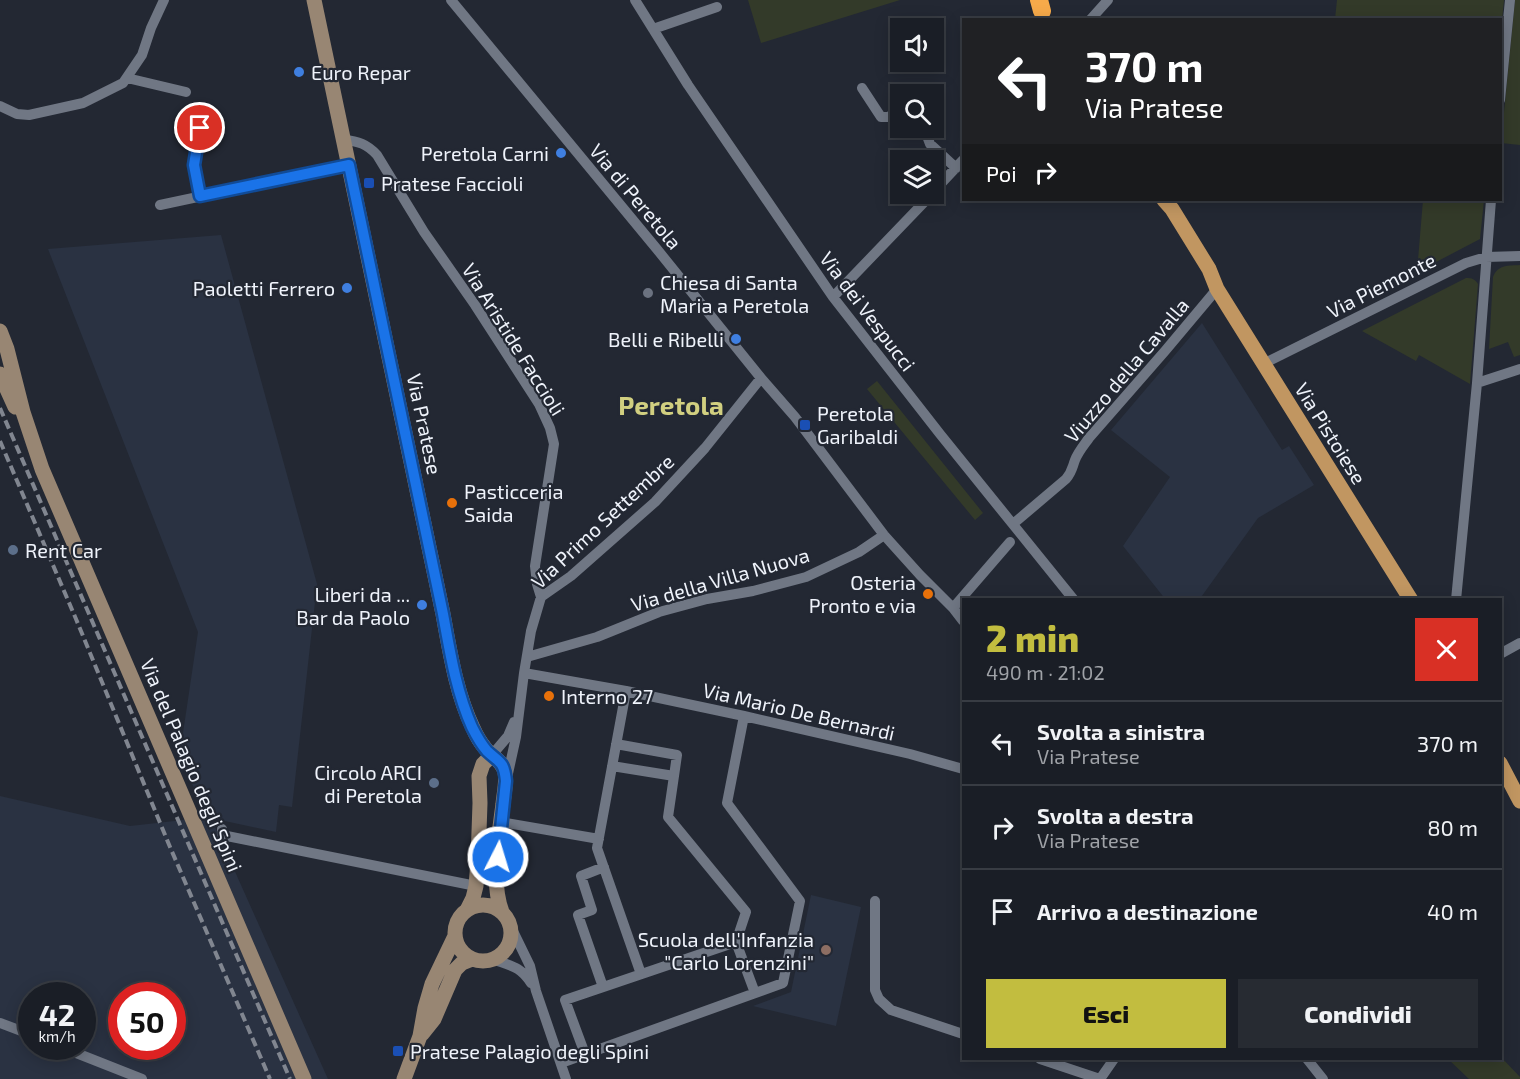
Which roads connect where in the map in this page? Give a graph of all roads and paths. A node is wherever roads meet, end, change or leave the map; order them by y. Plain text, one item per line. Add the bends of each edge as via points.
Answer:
1 (164, 0) edge
2 (314, 0) edge
3 (452, 0) edge
4 (635, 0) edge
5 (1108, 0) edge
6 (1510, 0) edge
7 (717, 7) dead end
8 (1092, 18) edge
9 (653, 29) junction
10 (127, 78) junction
11 (1502, 80) edge
12 (862, 88) dead end
13 (186, 92) dead end
14 (0, 106) edge
15 (204, 109) dead end
16 (890, 116) edge
17 (928, 138) edge
18 (344, 140) junction
19 (959, 164) edge
20 (349, 165) junction
21 (944, 180) edge
22 (200, 196) junction
23 (1163, 201) edge
24 (1491, 201) edge
25 (922, 204) edge
26 (160, 205) dead end
27 (1520, 256) edge
28 (1486, 257) junction
29 (1217, 289) junction
30 (833, 297) junction
31 (0, 331) edge
32 (1263, 364) junction
33 (1520, 369) edge
34 (0, 374) edge
35 (760, 378) junction
36 (1477, 383) junction
37 (42, 469) junction
38 (1013, 524) junction
39 (884, 535) junction
40 (1010, 542) dead end
41 (541, 597) junction
42 (1072, 598) edge
43 (1410, 598) edge
44 (1456, 598) edge
45 (953, 608) junction
46 (962, 620) edge
47 (1520, 643) edge
48 (1502, 653) edge
49 (527, 657) junction
50 (524, 672) junction
51 (626, 691) junction
52 (518, 714) junction
53 (744, 716) junction
54 (616, 744) junction
55 (492, 755) junction
56 (612, 766) junction
57 (1502, 767) edge
58 (962, 770) edge
59 (674, 776) junction
60 (506, 781) junction
61 (1520, 801) edge
62 (501, 822) junction
63 (222, 829) dead end
64 (599, 838) junction
65 (604, 867) junction
66 (476, 886) junction
67 (875, 901) dead end
68 (467, 910) junction
69 (502, 912) junction
70 (511, 927) junction
71 (455, 936) junction
72 (736, 942) junction
73 (472, 959) junction
74 (492, 959) junction
75 (641, 974) junction
76 (603, 987) junction
77 (536, 991) junction
78 (754, 993) junction
79 (0, 1023) edge
80 (18, 1030) edge
81 (962, 1034) edge
82 (420, 1036) junction
83 (585, 1054) junction
84 (94, 1060) edge
85 (1043, 1060) edge
86 (1113, 1060) edge
87 (1308, 1060) edge
88 (561, 1063) junction
89 (142, 1079) edge
90 (304, 1079) edge
91 (404, 1079) edge
92 (566, 1079) edge
93 (1100, 1079) edge
94 (1323, 1079) edge

1 - 10 street via 142,55
2 - 18 main road, Via Pratese
3 - 35 street, Via di Peretola
4 - 9 street, Via dei Vespucci
5 - 8 street
6 - 11 street
7 - 9 street
9 - 30 street, Via dei Vespucci
10 - 13 street
10 - 14 street via 83,103 29,116
12 - 16 street via 880,117
15 - 22 street via 194,165
17 - 19 street via 930,144
18 - 20 main road, Via Pratese
18 - 41 street, Via Aristide Faccioli via 362,142 377,155 539,404 550,428 554,444 535,566
19 - 21 street
20 - 22 street
20 - 55 main road, Via Pratese via 460,697 473,729
22 - 26 street
23 - 29 main road, Via Pistoiese via 1209,269
24 - 28 street
25 - 30 street
27 - 28 street, Via Piemonte
28 - 32 street, Via Piemonte via 1466,263
28 - 36 street
29 - 32 main road, Via Pistoiese
29 - 38 street, Viuzzo della Cavalla via 1089,438 1066,478
30 - 38 street, Via dei Vespucci
31 - 37 main road, Via del Palagio degli Spini
32 - 43 main road, Via Pistoiese
33 - 36 street
34 - 37 main road, Via del Palagio degli Spini
35 - 39 street, Via di Peretola via 795,417
35 - 41 street, Via Primo Settembre via 705,448 655,502 571,576
36 - 44 street
37 - 90 main road, Via del Palagio degli Spini
38 - 42 street, Via dei Vespucci
39 - 45 street, Via di Peretola
39 - 49 street, Via della Villa Nuova via 859,552 806,577 659,612 597,637
40 - 45 street
41 - 49 street, Via Primo Settembre
45 - 46 street, Via di Peretola
47 - 48 street
49 - 50 street, Via Primo Settembre
50 - 51 street, Via Mario De Bernardi
50 - 52 street, Via Primo Settembre
51 - 53 street, Via Mario De Bernardi
51 - 54 street
52 - 55 street, Via Primo Settembre via 508,736
52 - 60 street, Via Primo Settembre
53 - 58 street, Via Mario De Bernardi
53 - 78 street via 727,803 800,901 783,983
54 - 56 street
54 - 59 street via 677,755
55 - 60 main road, Via Pratese via 503,765
55 - 66 main road via 479,776
56 - 59 street
56 - 64 street
57 - 61 main road
59 - 72 street via 668,817 746,912
60 - 62 main road
62 - 64 street
62 - 69 main road via 496,876
63 - 66 street via 222,835
64 - 65 street via 597,848
65 - 75 street
65 - 76 street via 581,876 592,910 578,915
66 - 68 main road
67 - 81 street via 875,990 879,999 891,1010
68 - 69 main road via 487,905
68 - 71 main road via 457,922
69 - 70 main road
70 - 74 main road via 508,945
70 - 77 street via 530,966
71 - 73 main road via 460,950
71 - 82 main road via 432,984
72 - 75 street
72 - 78 street
73 - 74 main road
73 - 82 main road via 455,970 434,1019
74 - 77 street via 523,971
75 - 76 street
76 - 83 street via 565,1000
77 - 88 street
78 - 83 street
79 - 80 street
82 - 91 main road
83 - 88 street
84 - 89 street
85 - 93 street
86 - 93 street
87 - 94 street
88 - 92 street

